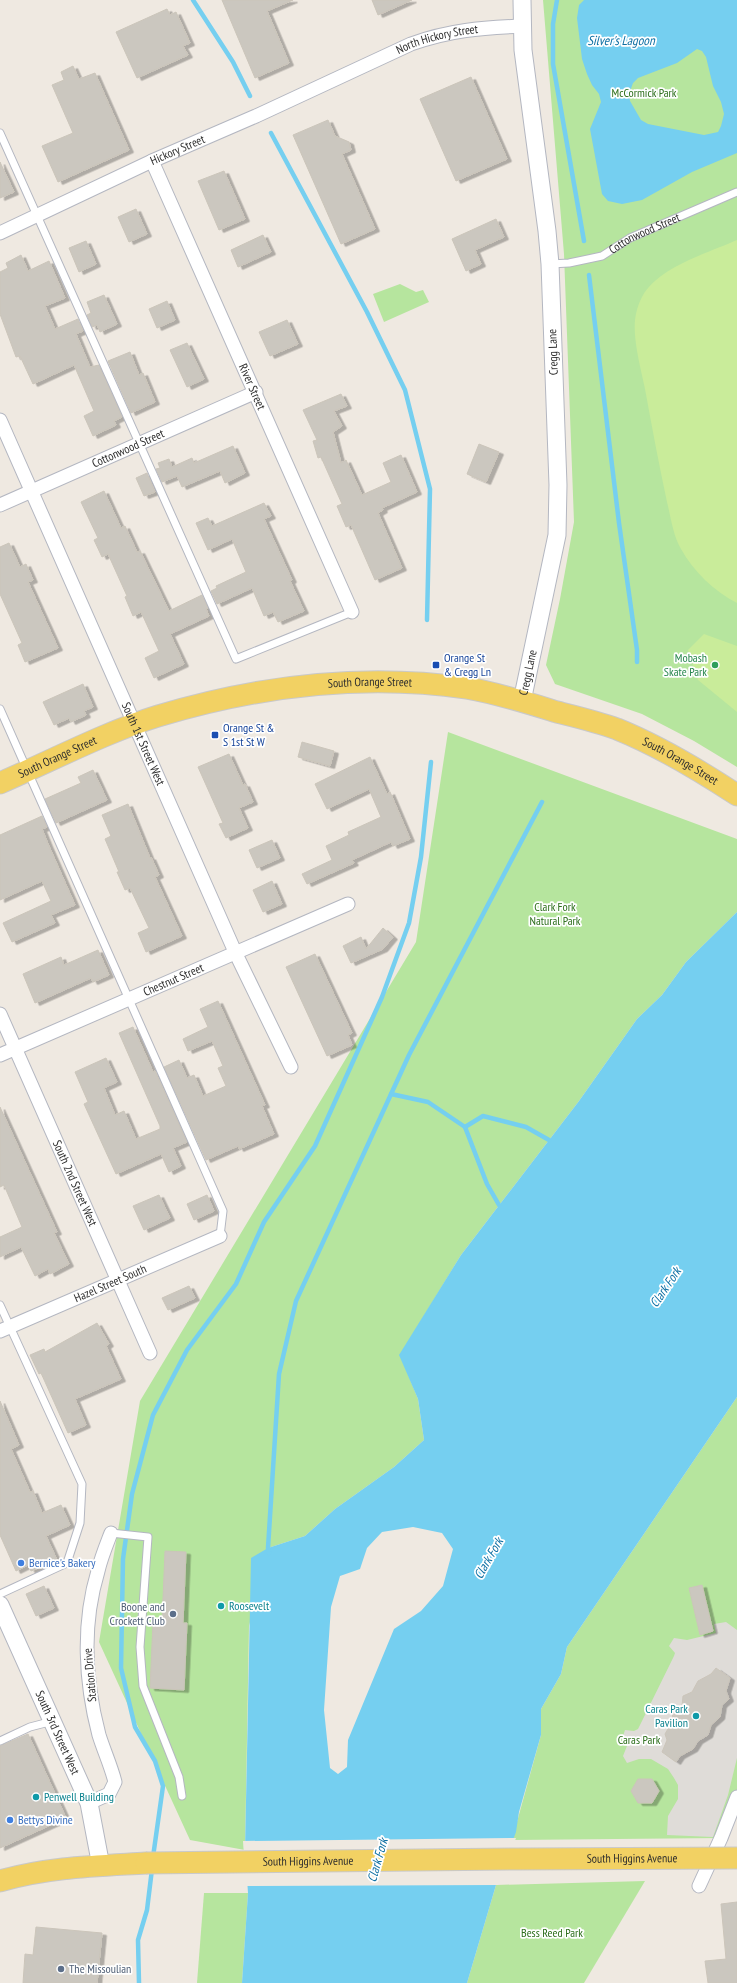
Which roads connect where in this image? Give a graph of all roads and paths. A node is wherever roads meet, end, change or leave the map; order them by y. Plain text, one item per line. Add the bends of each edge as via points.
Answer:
1 (522, 0) edge
2 (522, 26) junction
3 (357, 70) joint
4 (0, 133) edge
5 (152, 161) junction
6 (737, 192) edge
7 (38, 216) junction
8 (0, 233) edge
9 (550, 264) junction
10 (256, 392) junction
11 (0, 420) edge
12 (138, 444) junction
13 (32, 491) junction
14 (0, 505) edge
15 (352, 612) joint
16 (522, 701) junction
17 (0, 709) edge
18 (136, 724) junction
19 (28, 771) junction
20 (0, 783) edge
21 (735, 794) edge
22 (348, 904) dead end
23 (236, 954) junction
24 (128, 1000) junction
25 (0, 1014) edge
26 (15, 1048) junction
27 (0, 1055) edge
28 (291, 1067) dead end
29 (220, 1236) joint
30 (117, 1280) junction
31 (0, 1305) edge
32 (4, 1329) edge
33 (150, 1353) dead end
34 (114, 1534) joint
35 (0, 1594) edge
36 (0, 1605) edge
37 (53, 1721) junction
38 (0, 1741) edge
39 (182, 1796) dead end
40 (737, 1797) edge
41 (89, 1803) junction
42 (737, 1858) edge
43 (101, 1866) junction
44 (0, 1882) edge
45 (699, 1886) dead end

1 - 2 street, Cregg Lane
2 - 3 street, North Hickory Street via 479,28 438,35 411,44
2 - 9 street, Cregg Lane
3 - 5 street, Hickory Street
4 - 7 lane
5 - 7 street, Hickory Street
5 - 10 street, River Street
6 - 9 lane, Cottonwood Street via 630,238 602,256
7 - 8 street, Hickory Street
7 - 12 lane
9 - 16 street, Cregg Lane via 557,535
10 - 12 street, Cottonwood Street
10 - 15 street, River Street
11 - 13 street, South 1st Street West
12 - 13 street, Cottonwood Street
12 - 15 lane via 236,659
13 - 14 street, Cottonwood Street
13 - 18 street, South 1st Street West
16 - 18 main road, South Orange Street via 468,688 398,681 360,681 250,692
16 - 21 main road, South Orange Street via 617,729 686,763
17 - 19 lane
18 - 19 main road, South Orange Street
18 - 23 street, South 1st Street West
19 - 20 main road, South Orange Street
19 - 24 lane
22 - 23 street, Chestnut Street
23 - 24 street, Chestnut Street
23 - 28 street, South 1st Street West
24 - 26 street, Chestnut Street
24 - 29 lane via 223,1211
25 - 26 street, South 2nd Street West
26 - 27 street, Chestnut Street
26 - 30 street, South 2nd Street West
29 - 30 street, Hazel Street South
30 - 32 street, Hazel Street South
30 - 33 street, South 2nd Street West
31 - 32 lane
32 - 35 lane via 82,1484 80,1523 67,1563
34 - 39 lane via 148,1537 140,1647 143,1686 179,1777
34 - 41 street, Station Drive via 97,1571 90,1609 87,1648 89,1687 95,1718 115,1782 109,1794
36 - 37 street, South 3rd Street West
37 - 38 lane via 30,1727
37 - 41 street, South 3rd Street West
40 - 45 street
41 - 43 street, South 3rd Street West
42 - 43 main road, South Higgins Avenue, bridge
43 - 44 main road, South Higgins Avenue via 36,1872

